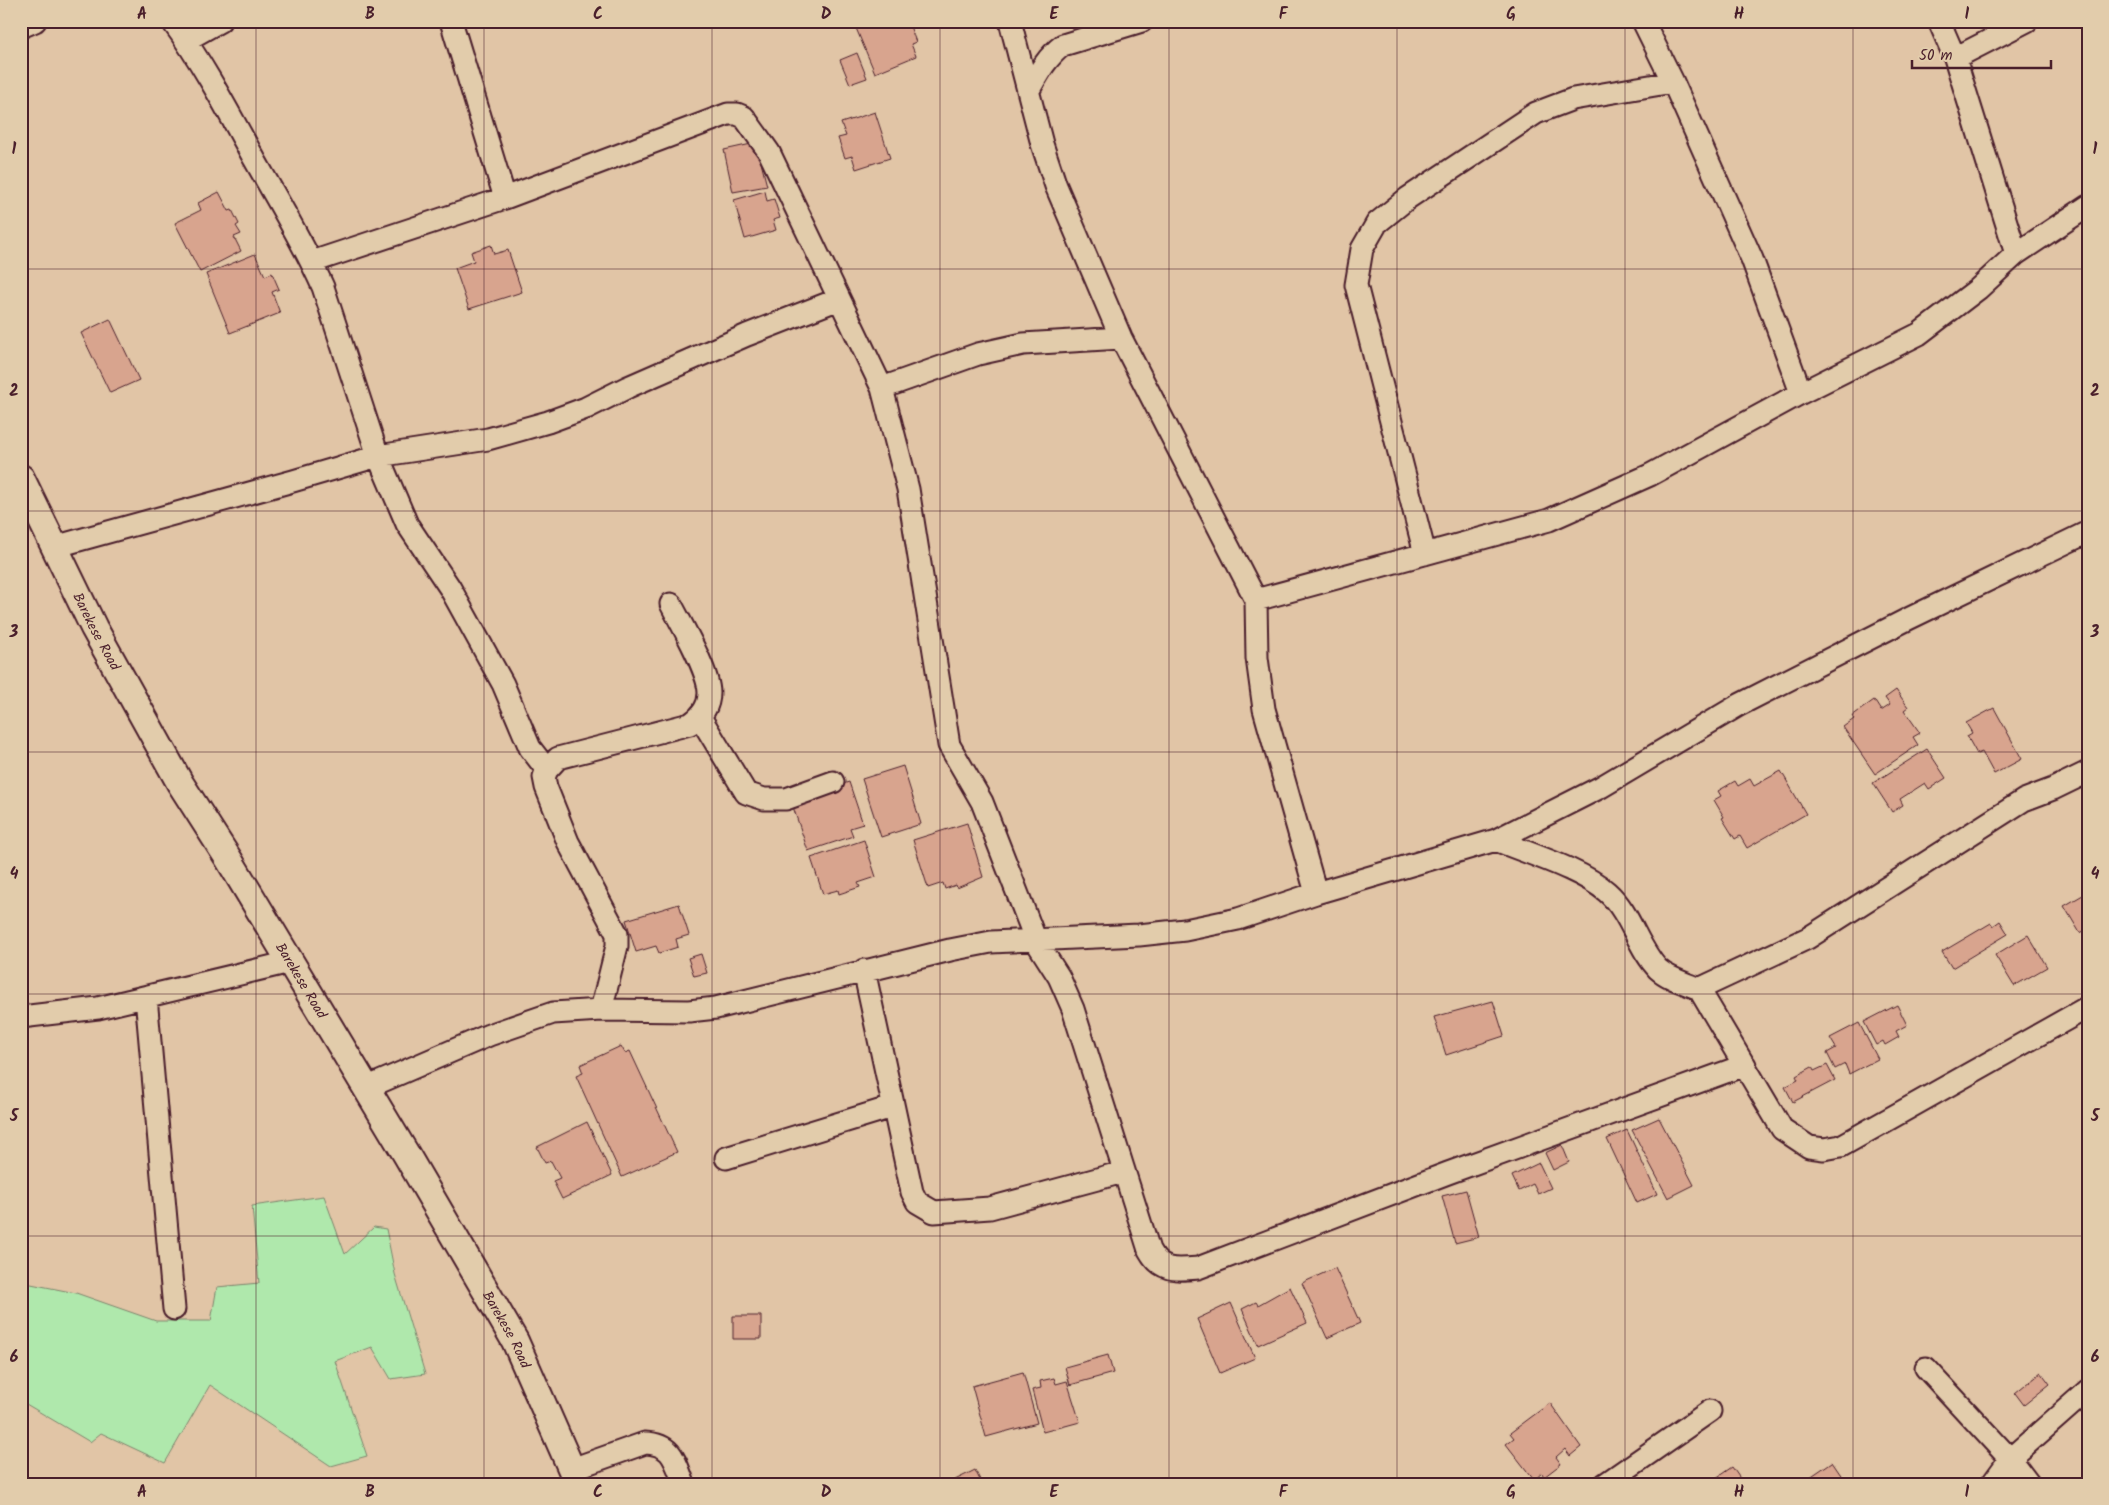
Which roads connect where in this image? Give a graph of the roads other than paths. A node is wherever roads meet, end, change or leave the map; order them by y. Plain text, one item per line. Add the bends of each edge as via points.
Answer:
1 (36, 21) edge
2 (172, 21) edge
3 (220, 21) edge
4 (451, 21) edge
5 (1010, 21) edge
6 (1142, 21) edge
7 (1643, 21) edge
8 (1939, 21) edge
9 (2027, 21) edge
10 (21, 27) edge
11 (186, 40) junction
12 (1955, 58) junction
13 (1673, 82) junction
14 (1029, 90) junction
15 (504, 198) junction
16 (2088, 206) edge
17 (2016, 254) junction
18 (312, 262) junction
19 (838, 299) junction
20 (1121, 338) junction
21 (882, 388) junction
22 (1801, 393) junction
23 (378, 456) junction
24 (21, 478) edge
25 (2088, 532) edge
26 (54, 548) junction
27 (1425, 554) junction
28 (1256, 600) junction
29 (671, 604) dead end
30 (700, 717) junction
31 (547, 770) junction
32 (2088, 772) edge
33 (833, 782) dead end
34 (1496, 840) junction
35 (1316, 892) junction
36 (1036, 941) junction
37 (290, 962) junction
38 (864, 970) junction
39 (1700, 989) junction
40 (146, 997) junction
41 (2088, 1007) edge
42 (601, 1010) junction
43 (21, 1017) edge
44 (1745, 1065) junction
45 (366, 1088) junction
46 (892, 1107) junction
47 (726, 1158) dead end
48 (1123, 1172) junction
49 (174, 1309) dead end
50 (1926, 1368) dead end
51 (2088, 1390) edge
52 (1710, 1411) dead end
53 (2010, 1459) junction
54 (575, 1476) edge
55 (684, 1484) edge
56 (1606, 1484) edge
57 (1992, 1484) edge
58 (2029, 1484) edge

1 - 10 street
2 - 11 street
3 - 11 street
4 - 15 street
5 - 14 street
6 - 14 street via 1063,45 1044,63
7 - 13 street
8 - 12 street
9 - 12 street
11 - 18 street
12 - 17 street
13 - 22 street via 1752,259
13 - 27 street via 1573,99 1536,113 1408,198 1377,223 1362,249 1356,285
14 - 20 street via 1056,186
15 - 18 street
15 - 19 street via 728,114 737,114 750,123 769,152 824,262
16 - 17 street
17 - 22 street via 1978,289 1919,334
18 - 23 street
19 - 21 street
19 - 23 street via 548,422 488,439
20 - 21 street via 1023,344 978,354
20 - 28 street
21 - 36 street via 908,489 949,745 982,802
22 - 27 street via 1650,475 1549,520
23 - 26 street
23 - 31 street via 407,524 450,588 503,684 530,748
24 - 26 main road, Barekese Road
25 - 34 street via 1739,705 1602,787
26 - 37 main road, Barekese Road via 94,628 180,783
27 - 28 street
28 - 35 street via 1257,658 1264,709
29 - 30 street via 706,677 709,693 707,706
30 - 31 street via 690,724 558,758
30 - 33 street via 746,792 764,800 786,798
31 - 42 street via 546,787 565,832 617,934
32 - 39 street via 2024,800 1808,938
34 - 35 street
34 - 39 street via 1587,878 1607,892 1620,906 1659,969
35 - 36 street via 1238,919 1185,930
36 - 38 street via 991,942
36 - 48 street via 1059,978 1073,1009
37 - 40 street
37 - 45 main road, Barekese Road
38 - 42 street via 716,1008 689,1011
38 - 46 street
39 - 44 street
40 - 43 street via 98,1008
40 - 49 street
41 - 44 street via 1841,1146 1824,1149 1809,1147 1782,1129
42 - 45 street via 553,1013 520,1023
44 - 48 street via 1198,1268 1180,1270 1163,1267 1155,1261
45 - 54 main road, Barekese Road via 515,1341
46 - 47 street
46 - 48 street via 912,1192 917,1202 934,1212 990,1208
50 - 53 street
51 - 53 street
52 - 56 street
53 - 57 street
53 - 58 street
54 - 55 street via 645,1443 665,1447 675,1459

